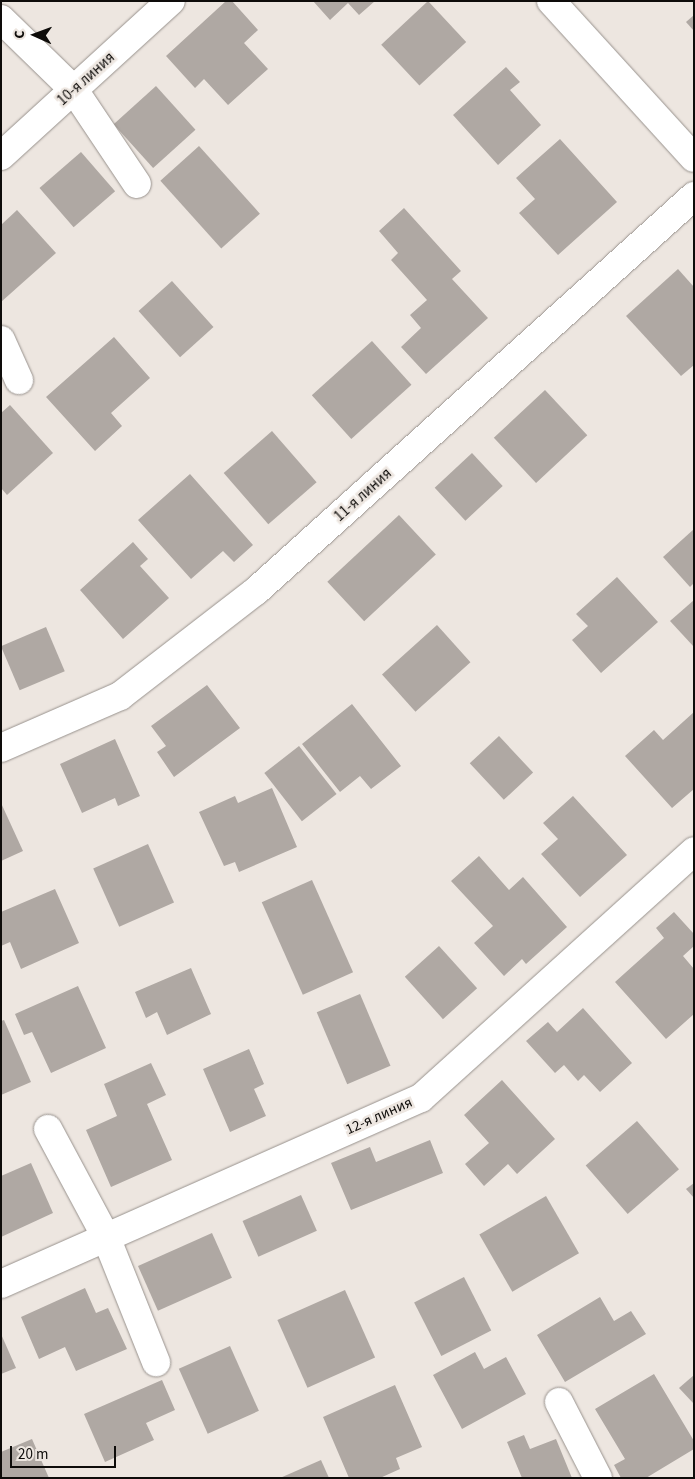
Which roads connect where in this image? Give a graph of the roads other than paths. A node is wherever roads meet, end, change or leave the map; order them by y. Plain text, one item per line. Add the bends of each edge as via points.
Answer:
1 (171, 1) edge
2 (551, 1) edge
3 (1, 18) edge
4 (74, 90) junction
5 (1, 156) edge
6 (694, 158) edge
7 (137, 184) dead end
8 (694, 196) edge
9 (1, 340) edge
10 (19, 380) dead end
11 (1, 748) edge
12 (694, 851) edge
13 (48, 1129) dead end
14 (106, 1237) junction
15 (1, 1284) edge
16 (156, 1362) dead end
17 (559, 1402) dead end
18 (598, 1478) edge

1 - 4 street, 10-я линия
2 - 6 street
3 - 4 street
4 - 5 street, 10-я линия
4 - 7 street
8 - 11 street, 11-я линия via 256,591 120,696
9 - 10 street
12 - 14 street, 12-я линия via 421,1098
13 - 14 street
14 - 15 street, 12-я линия
14 - 16 street
17 - 18 street

